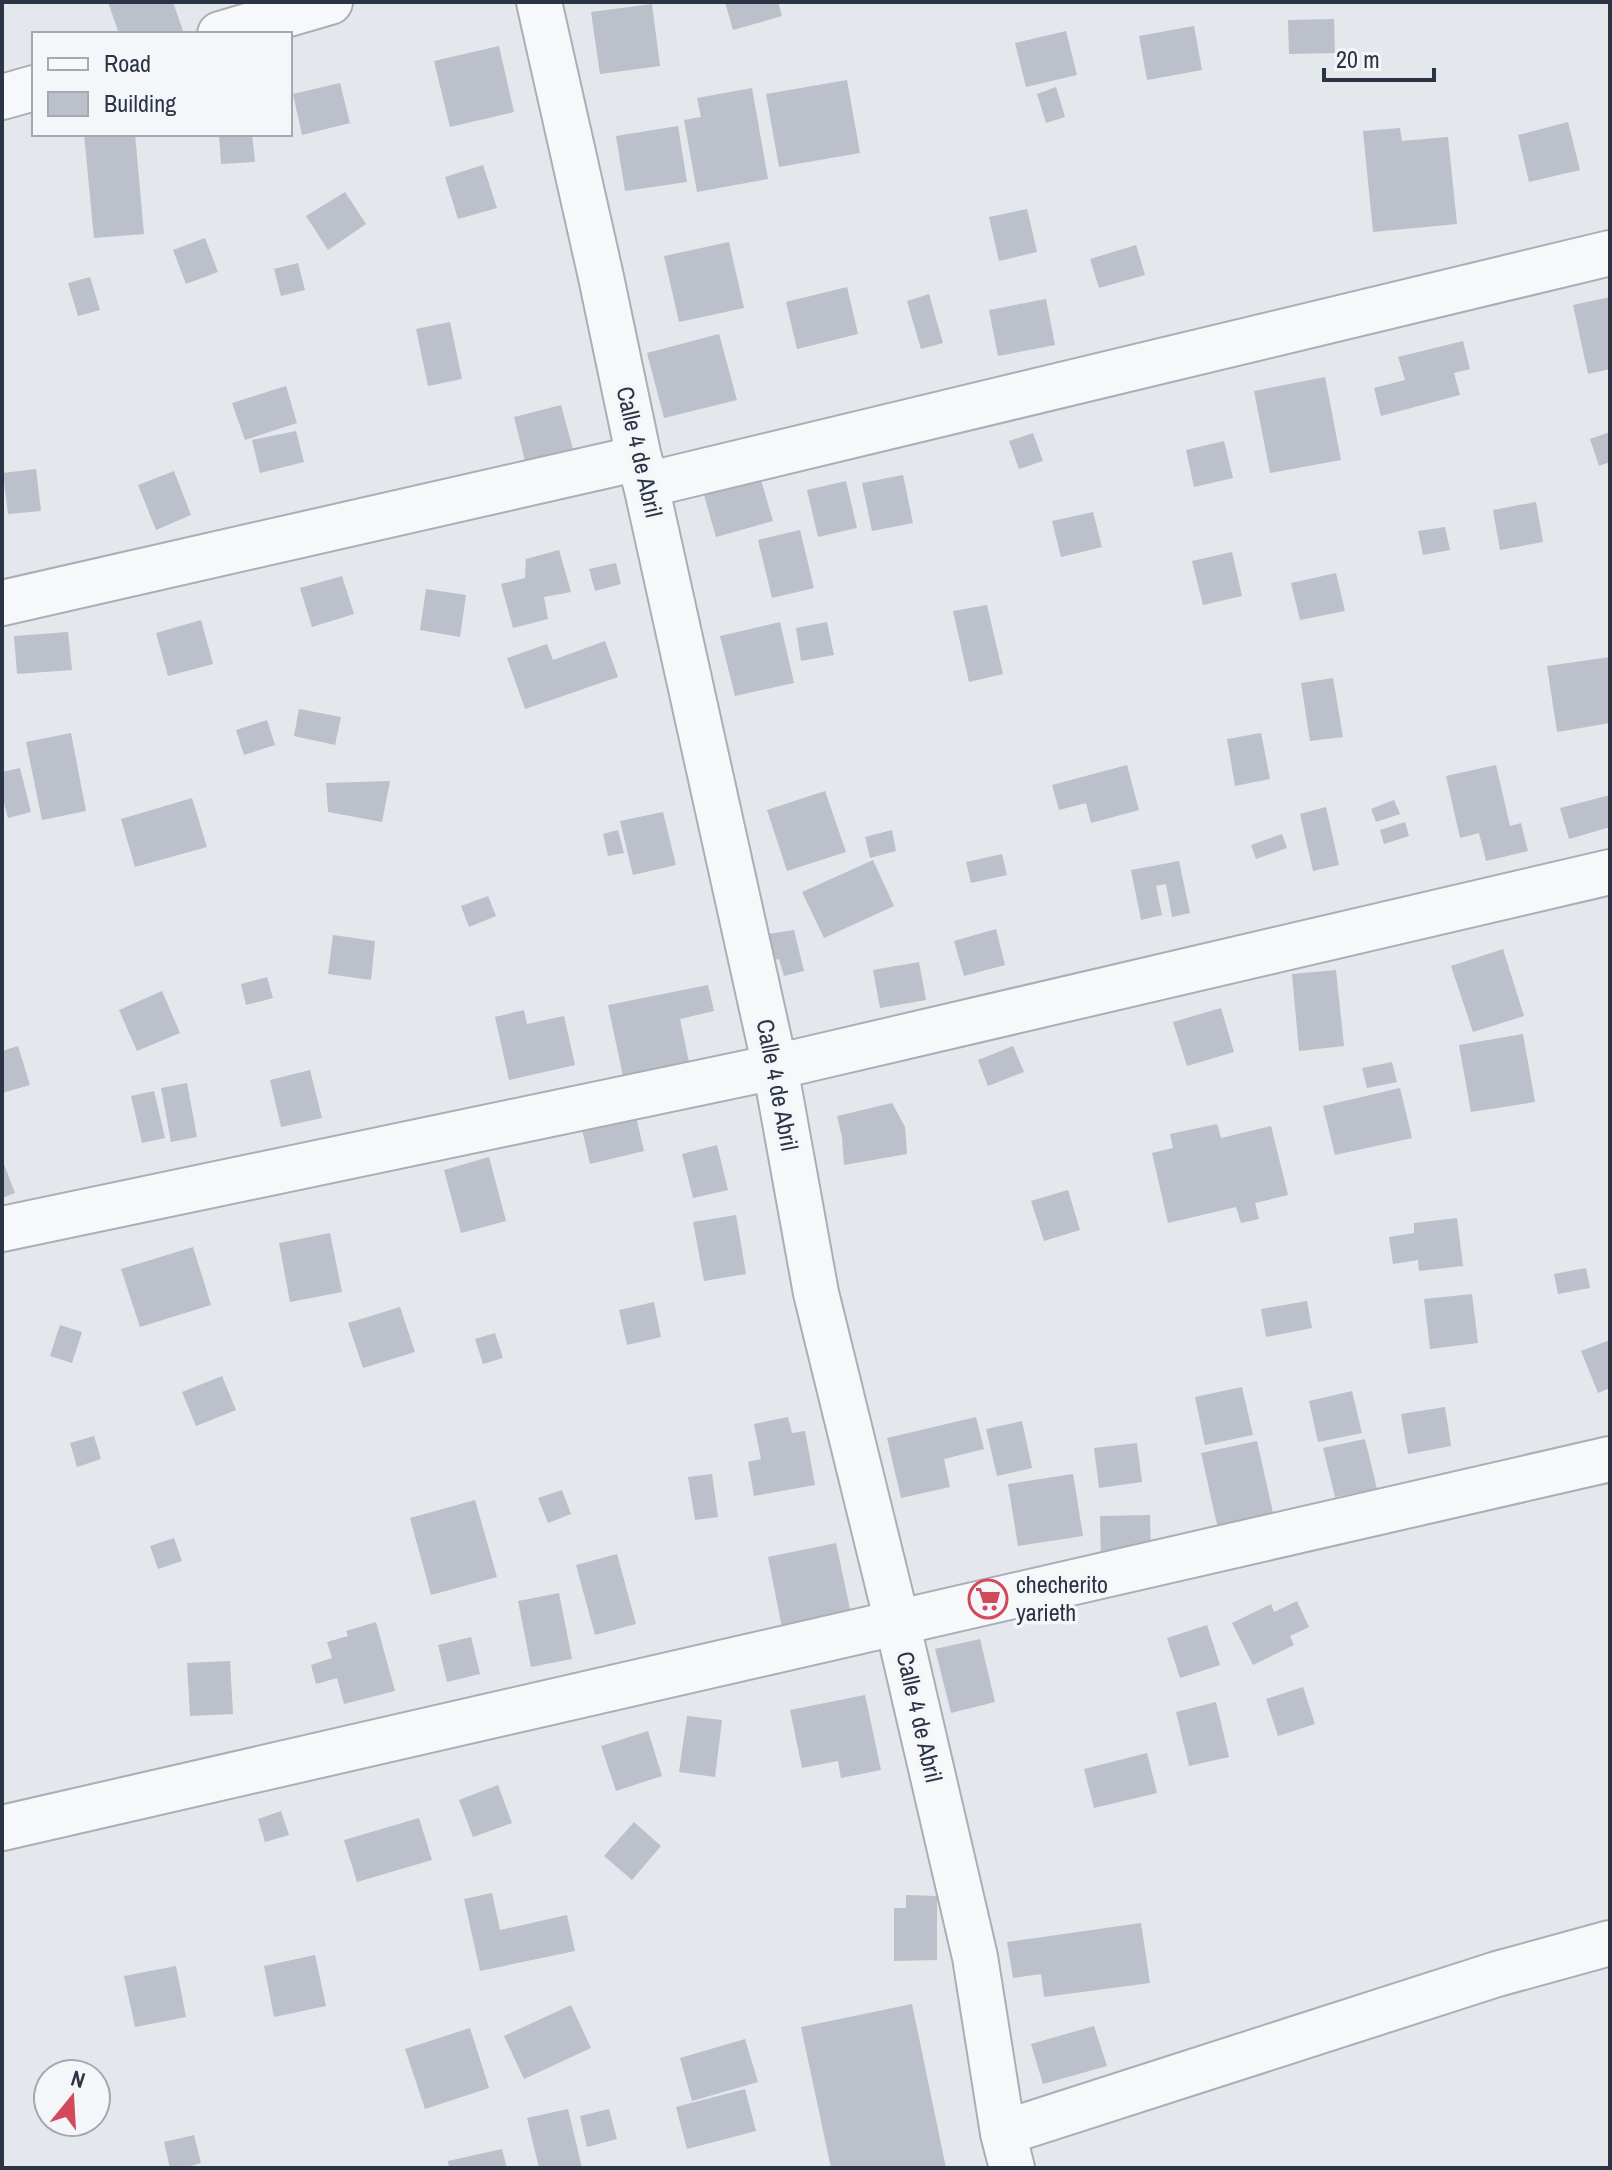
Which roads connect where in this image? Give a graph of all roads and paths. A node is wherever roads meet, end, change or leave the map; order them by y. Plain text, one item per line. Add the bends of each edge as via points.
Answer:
1 (330, 2) edge
2 (539, 2) edge
3 (227, 32) edge
4 (32, 89) edge
5 (2, 97) edge
6 (1610, 253) edge
7 (642, 472) junction
8 (2, 603) edge
9 (1610, 872) edge
10 (775, 1067) junction
11 (2, 1229) edge
12 (1610, 1459) edge
13 (897, 1622) junction
14 (2, 1828) edge
15 (1610, 1943) edge
16 (1007, 2150) edge

1 - 3 street
2 - 7 street, Calle 4 de Abril
4 - 5 street
6 - 7 street
7 - 8 street
7 - 10 street, Calle 4 de Abril
9 - 10 street
10 - 11 street
10 - 13 street, Calle 4 de Abril via 816,1293
12 - 13 street
13 - 14 street
13 - 16 street, Calle 4 de Abril via 975,1957
15 - 16 street via 1497,1974

